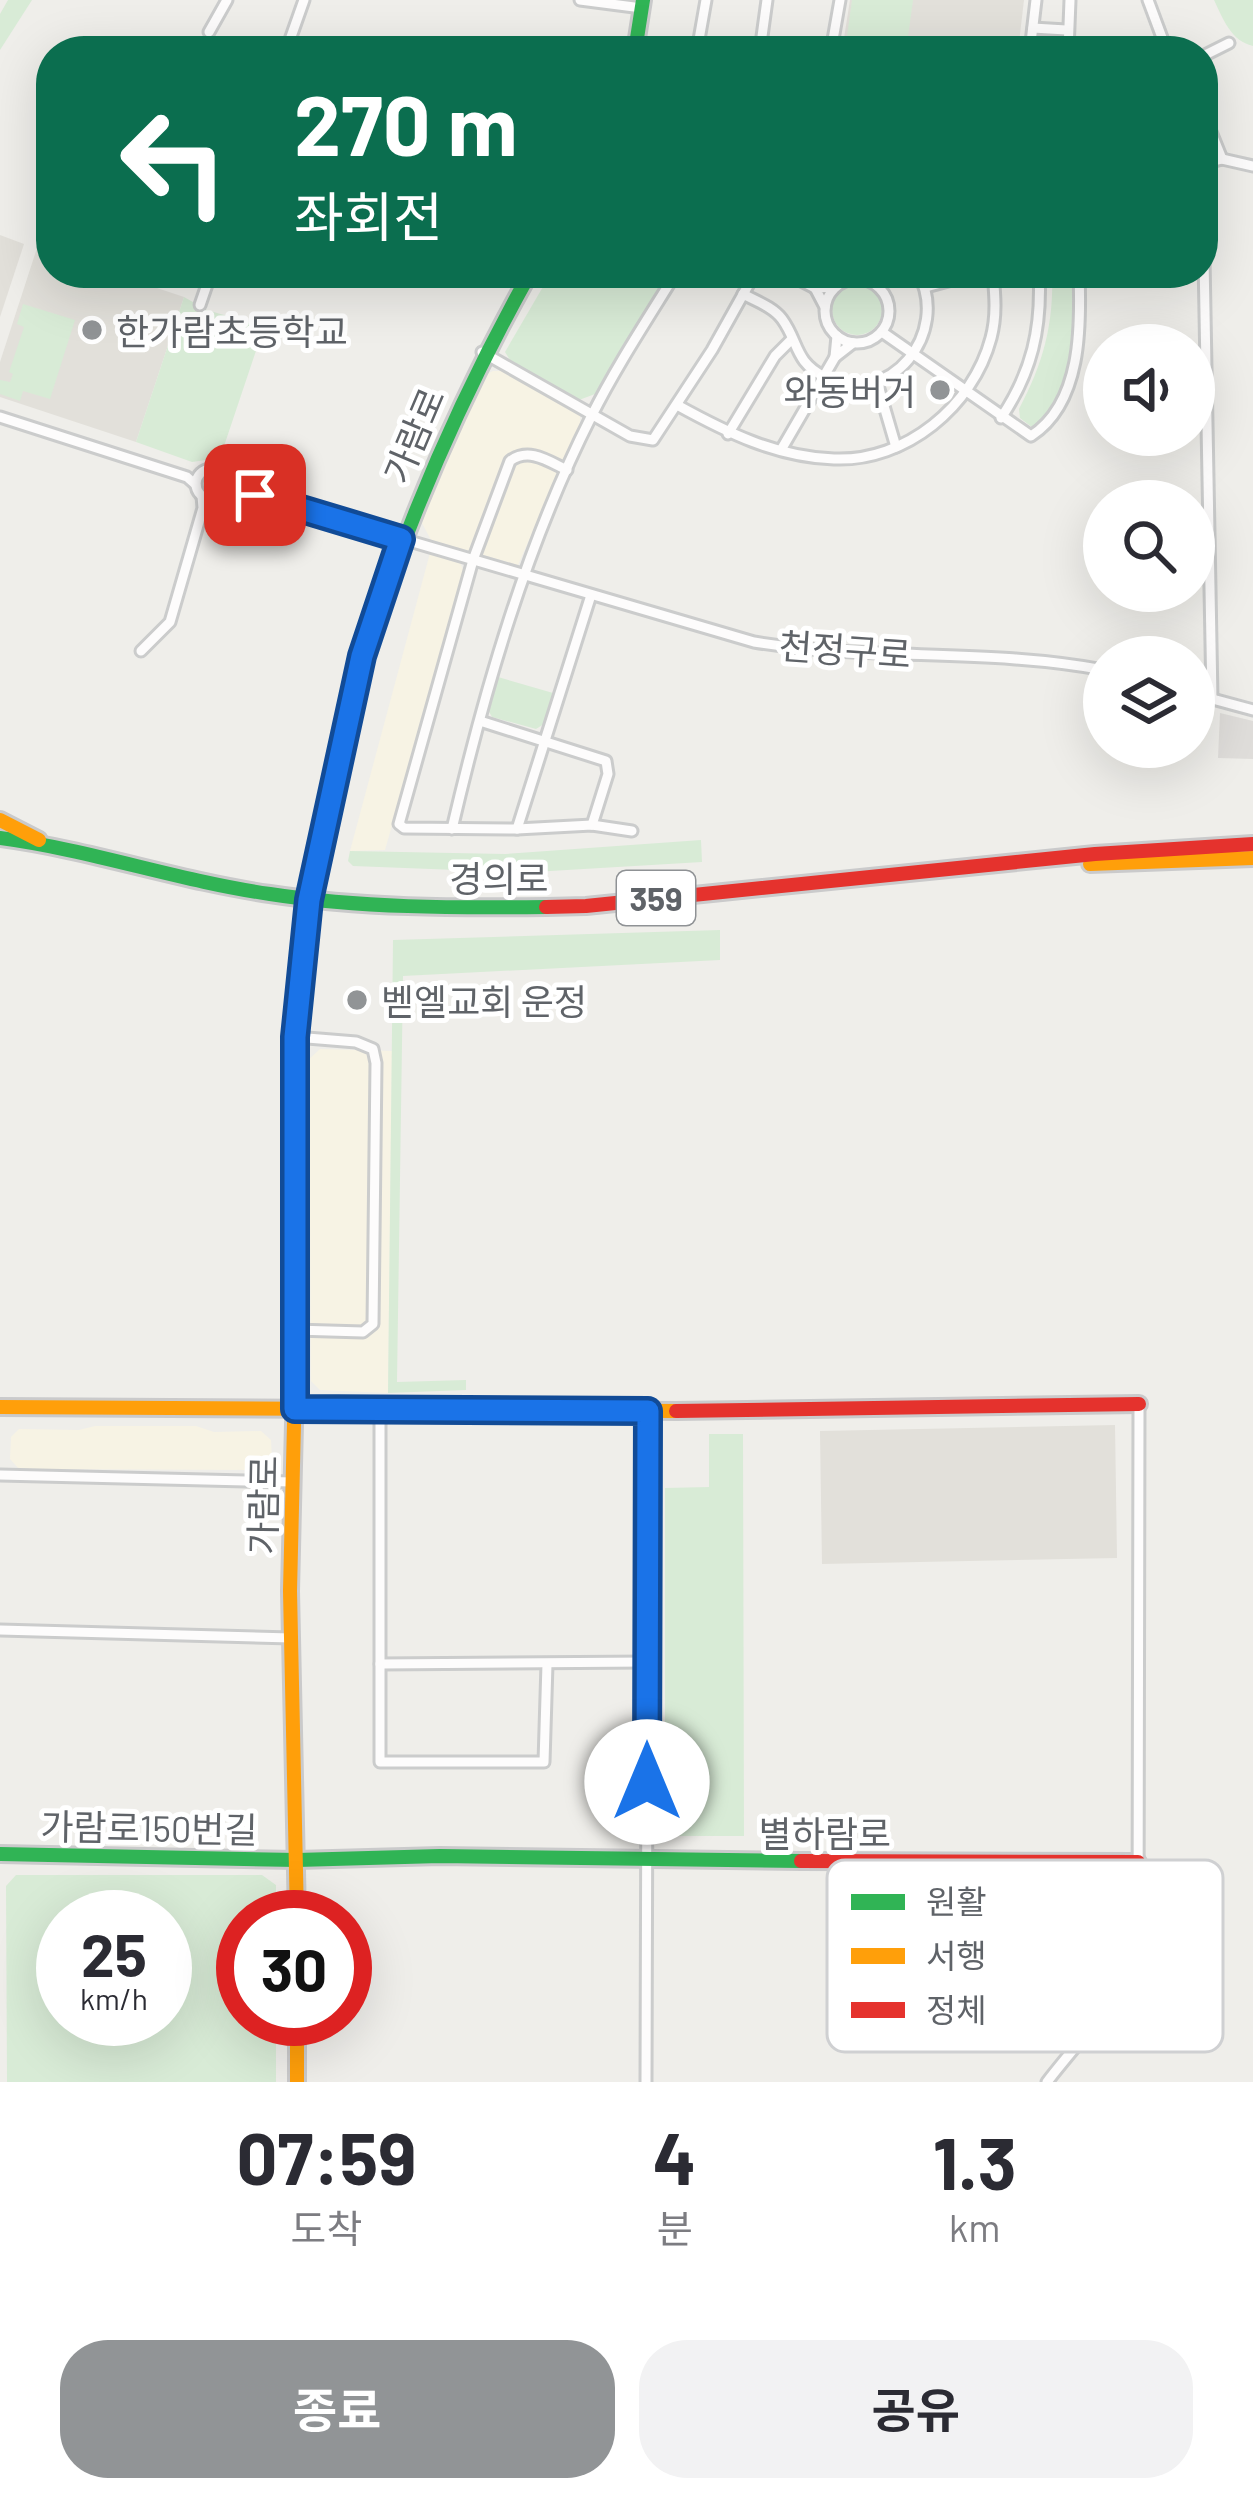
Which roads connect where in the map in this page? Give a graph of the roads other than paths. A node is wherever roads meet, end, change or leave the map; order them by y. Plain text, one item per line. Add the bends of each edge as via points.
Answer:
1 (227, 0) edge
2 (304, 0) edge
3 (580, 0) edge
4 (706, 0) edge
5 (767, 0) edge
6 (840, 0) edge
7 (1036, 0) edge
8 (1070, 0) edge
9 (1148, 0) edge
10 (642, 4) edge
11 (1033, 28) junction
12 (1066, 31) junction
13 (209, 32) dead end
14 (291, 36) edge
15 (637, 36) edge
16 (700, 36) edge
17 (762, 36) edge
18 (834, 36) edge
19 (1032, 36) edge
20 (1067, 36) edge
21 (1161, 36) edge
22 (1229, 43) dead end
23 (1218, 48) edge
24 (1218, 149) edge
25 (1222, 159) junction
26 (1218, 160) edge
27 (1253, 166) edge
28 (206, 288) edge
29 (521, 288) edge
30 (667, 288) edge
31 (746, 288) edge
32 (815, 288) edge
33 (834, 288) edge
34 (926, 288) edge
35 (995, 288) edge
36 (1040, 288) edge
37 (1080, 288) edge
38 (1205, 288) edge
39 (881, 290) edge
40 (743, 294) junction
41 (200, 305) dead end
42 (825, 307) junction
43 (882, 332) junction
44 (837, 336) junction
45 (791, 340) junction
46 (853, 343) junction
47 (482, 352) junction
48 (915, 356) junction
49 (835, 357) junction
50 (824, 377) junction
51 (877, 382) junction
52 (965, 392) junction
53 (677, 405) junction
54 (592, 415) junction
55 (0, 417) edge
56 (1001, 418) junction
57 (728, 434) junction
58 (896, 447) junction
59 (781, 450) junction
60 (567, 470) junction
61 (224, 486) junction
62 (200, 490) junction
63 (401, 539) junction
64 (473, 560) junction
65 (523, 577) junction
66 (591, 595) junction
67 (1211, 636) edge
68 (141, 651) dead end
69 (1083, 667) edge
70 (1215, 700) edge
71 (1253, 710) edge
72 (480, 721) junction
73 (545, 741) junction
74 (0, 820) edge
75 (592, 825) junction
76 (452, 829) junction
77 (518, 829) junction
78 (632, 831) dead end
79 (1253, 835) edge
80 (0, 838) edge
81 (47, 844) junction
82 (1253, 844) edge
83 (0, 850) edge
84 (1093, 859) junction
85 (1253, 862) edge
86 (309, 900) junction
87 (295, 1037) junction
88 (295, 1330) junction
89 (1139, 1404) joint
90 (0, 1407) edge
91 (295, 1409) junction
92 (380, 1409) junction
93 (648, 1411) junction
94 (0, 1475) edge
95 (290, 1482) junction
96 (0, 1630) edge
97 (291, 1637) junction
98 (647, 1662) junction
99 (380, 1664) junction
100 (548, 1664) junction
101 (0, 1854) edge
102 (297, 1860) junction
103 (1138, 1860) edge
104 (647, 1862) junction
105 (827, 1862) edge
106 (297, 1890) edge
107 (297, 2046) edge
108 (1069, 2052) edge
109 (298, 2082) edge
110 (646, 2082) edge
111 (1047, 2082) edge

1 - 13 street
2 - 14 street
3 - 10 street
4 - 16 street
5 - 17 street
6 - 18 street
7 - 11 street
8 - 12 street
9 - 21 street
10 - 15 street
11 - 12 street
11 - 19 street
12 - 20 street
22 - 23 street
24 - 25 street
25 - 26 street
25 - 27 street
28 - 41 street
29 - 47 street, 가람로
30 - 54 street
31 - 40 street
32 - 42 street
33 - 42 street
34 - 48 street via 925,334
35 - 52 street via 992,337
36 - 56 street via 1031,364
37 - 56 street via 1082,326 1059,402 1031,436
38 - 67 street
39 - 43 street via 889,315
40 - 45 street via 774,310
40 - 53 street
42 - 44 street
43 - 46 street
43 - 48 street
44 - 46 street
44 - 49 street
45 - 50 street
45 - 57 street
46 - 49 street
47 - 54 street
47 - 63 street, 가람로
48 - 51 street
48 - 52 street
49 - 50 street
50 - 51 street
50 - 59 street
51 - 58 street
52 - 56 street
52 - 58 street
53 - 54 street via 653,440
53 - 57 street
54 - 60 street
55 - 62 street
57 - 59 street
58 - 59 street via 837,460
60 - 64 street via 531,454 514,457
60 - 65 street
61 - 62 street
61 - 62 street via 216,470
61 - 63 street, 천정구로
62 - 68 street via 170,622
63 - 64 street, 천정구로
63 - 86 street, 가람로 via 362,656
64 - 65 street, 천정구로
64 - 76 street via 398,818 404,828
65 - 66 street, 천정구로
65 - 72 street
66 - 69 street, 천정구로 via 788,647
66 - 73 street
70 - 71 street
72 - 73 street
72 - 76 street
73 - 75 street via 610,766
73 - 77 street
74 - 81 street
75 - 77 street
75 - 78 street
76 - 77 street
79 - 84 street via 1186,836
80 - 81 street, 경의로 / 359
81 - 83 street
81 - 86 street, 경의로 / 359
82 - 84 street, 경의로 / 359
84 - 85 street
84 - 86 street, 경의로 / 359 via 586,906
86 - 87 street, 가람로
87 - 88 street, 가람로
87 - 88 street via 362,1044 376,1063 374,1324 363,1332
88 - 91 street, 가람로
89 - 93 street
89 - 103 street
90 - 91 street
91 - 92 street
91 - 95 street, 가람로
92 - 93 street
92 - 99 street
93 - 98 street
94 - 95 street
95 - 97 street, 가람로
96 - 97 street
97 - 102 street, 가람로
98 - 100 street
98 - 104 street
99 - 100 street
99 - 100 street via 380,1762 544,1762
101 - 102 street, 가람로150번길
102 - 104 street, 별하람로
102 - 106 street, 가람로
104 - 105 street, 별하람로
104 - 110 street
107 - 109 street
108 - 111 street

